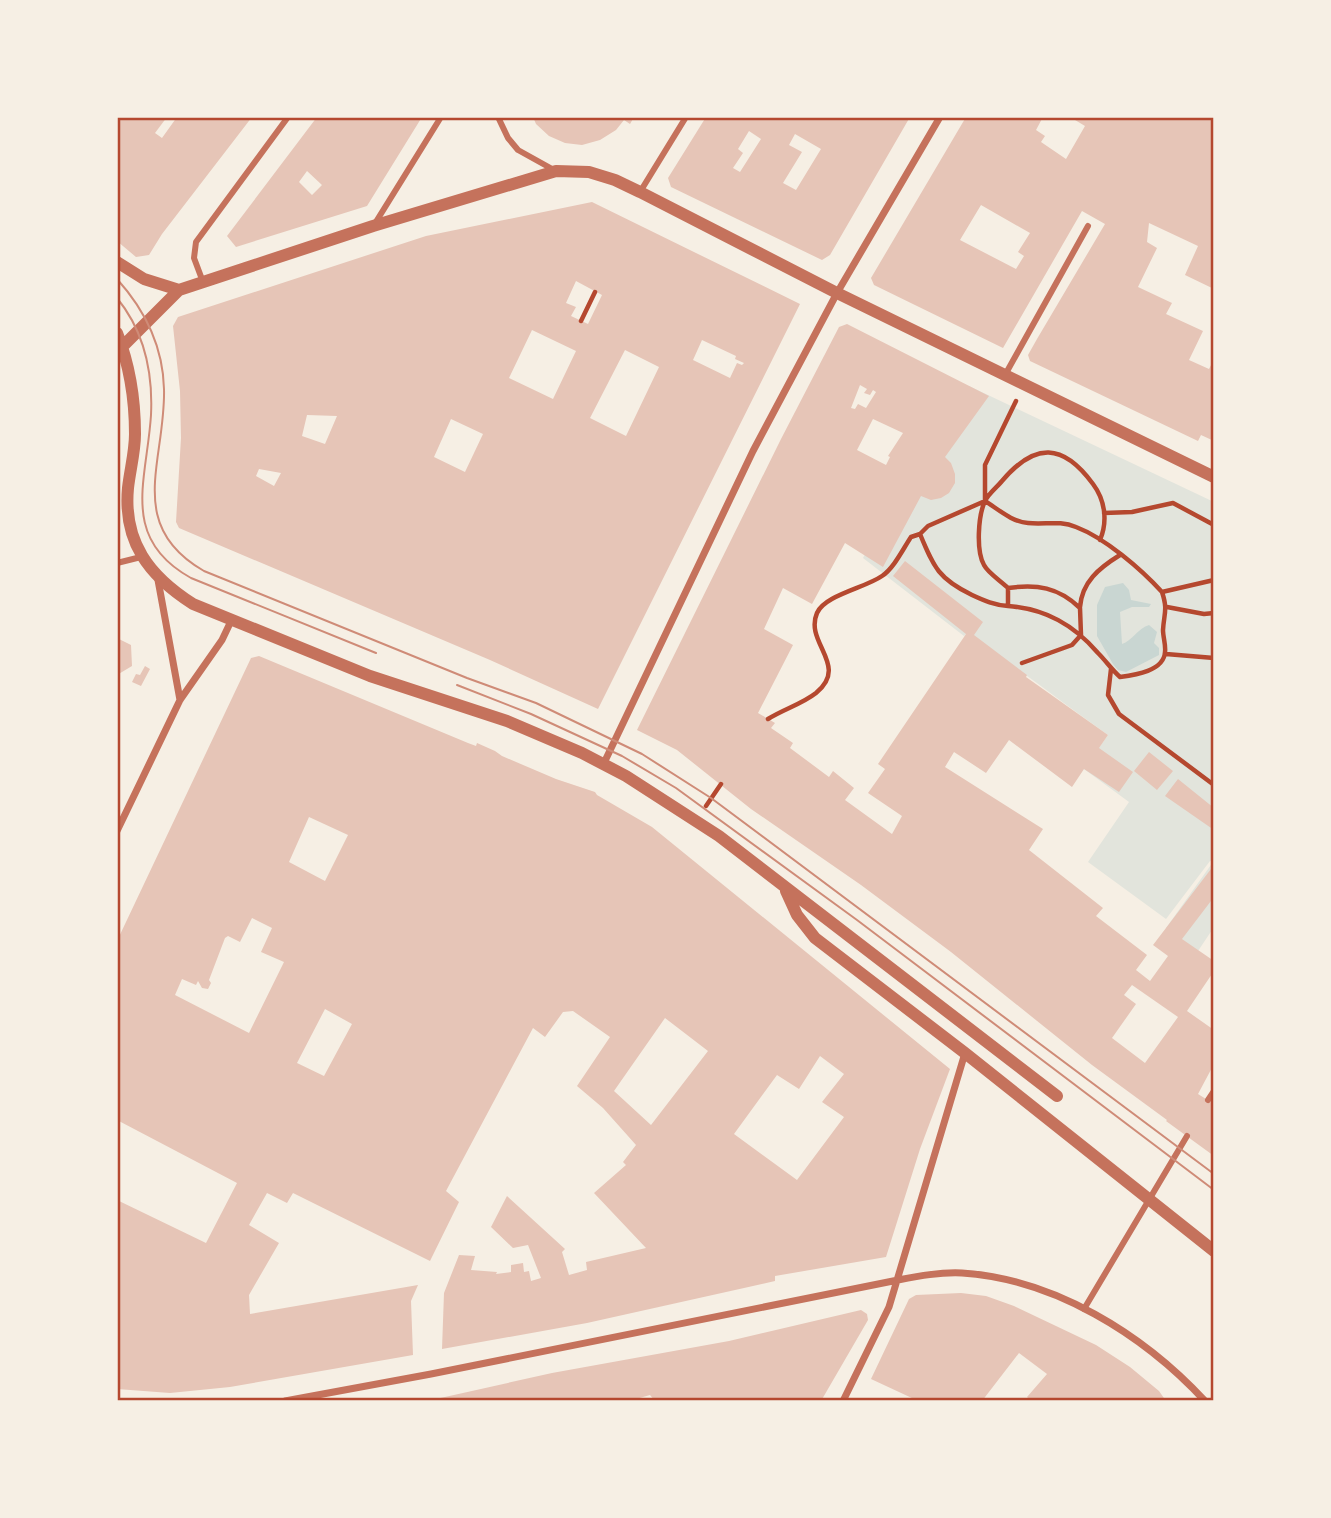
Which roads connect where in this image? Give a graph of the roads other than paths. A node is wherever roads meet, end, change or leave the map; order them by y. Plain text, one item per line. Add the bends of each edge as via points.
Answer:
1 (288, 117) edge
2 (441, 117) edge
3 (498, 117) edge
4 (686, 117) edge
5 (940, 117) edge
6 (556, 171) junction
7 (640, 192) junction
8 (373, 226) junction
9 (1088, 226) dead end
10 (117, 262) edge
11 (203, 282) junction
12 (179, 290) junction
13 (837, 293) junction
14 (117, 333) edge
15 (122, 347) junction
16 (1005, 375) junction
17 (1214, 477) edge
18 (141, 556) junction
19 (117, 563) edge
20 (158, 576) junction
21 (232, 620) junction
22 (180, 700) junction
23 (604, 763) junction
24 (118, 826) edge
25 (784, 887) junction
26 (965, 1053) junction
27 (1214, 1091) edge
28 (1057, 1096) dead end
29 (1208, 1100) dead end
30 (1187, 1136) dead end
31 (1149, 1200) junction
32 (1214, 1251) edge
33 (898, 1280) junction
34 (1084, 1310) junction
35 (285, 1401) edge
36 (843, 1401) edge
37 (1205, 1401) edge

1 - 11 street via 196,242 194,258
2 - 8 street
3 - 6 street via 519,150
4 - 7 street
5 - 13 street
6 - 7 street via 589,172
6 - 8 street
7 - 13 street
8 - 11 street
9 - 16 street
10 - 12 street via 134,274
11 - 12 street
12 - 15 street
13 - 16 street
13 - 23 street via 718,523
14 - 15 street
15 - 18 street via 135,405 128,507
16 - 17 street
18 - 19 street
18 - 20 street
20 - 21 street via 193,604
20 - 22 street
21 - 22 street
21 - 23 street via 370,676 507,721
22 - 24 street
23 - 25 street via 719,836
25 - 26 street via 815,938
25 - 28 street
26 - 31 street
26 - 33 street
27 - 29 street
30 - 31 street
31 - 32 street
31 - 34 street
33 - 34 street via 961,1273 999,1278
33 - 35 street
33 - 36 street
34 - 37 street via 1166,1362

